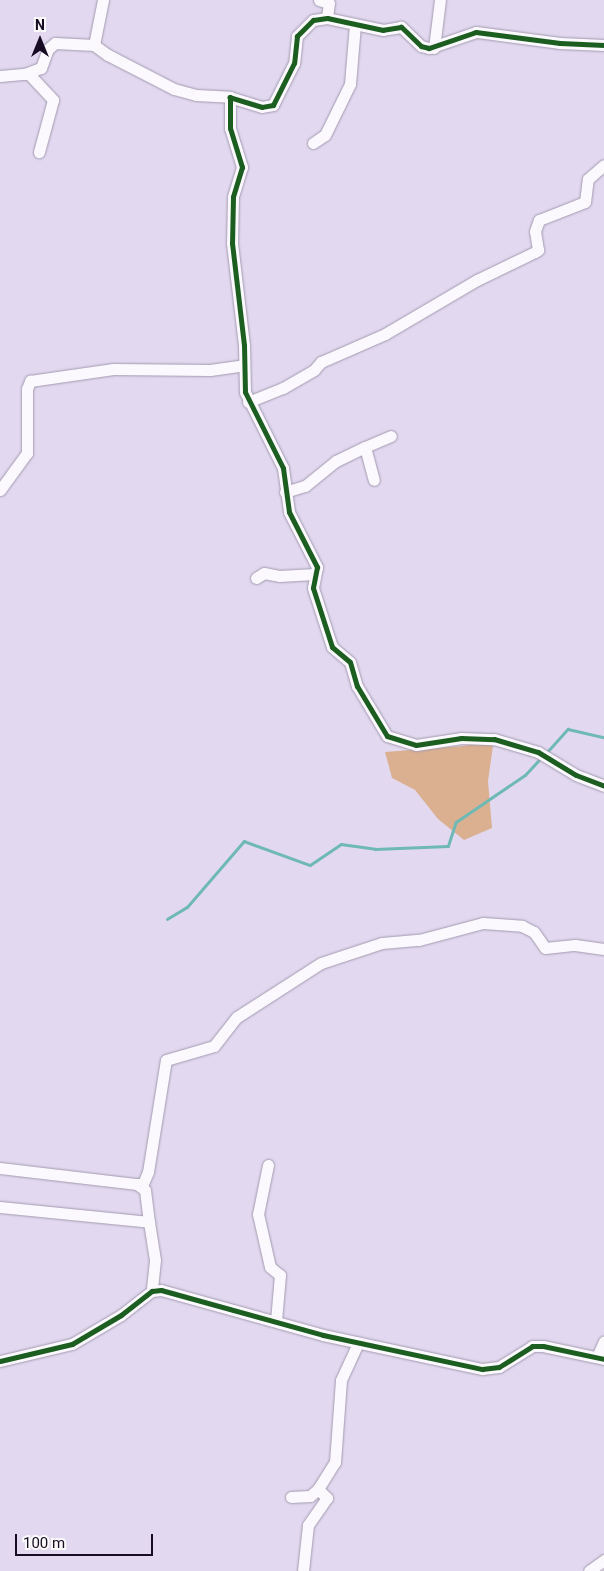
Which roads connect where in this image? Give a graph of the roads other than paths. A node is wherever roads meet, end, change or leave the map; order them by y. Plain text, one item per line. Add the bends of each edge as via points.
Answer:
1 (103, 0) edge
2 (319, 0) edge
3 (440, 0) edge
4 (327, 18) junction
5 (355, 24) junction
6 (94, 45) junction
7 (604, 45) edge
8 (434, 48) junction
9 (28, 73) junction
10 (0, 76) edge
11 (230, 97) junction
12 (313, 143) dead end
13 (39, 152) dead end
14 (604, 166) edge
15 (244, 365) junction
16 (248, 402) junction
17 (391, 436) dead end
18 (365, 447) junction
19 (374, 480) dead end
20 (0, 490) edge
21 (285, 492) junction
22 (315, 574) junction
23 (256, 578) dead end
24 (604, 786) edge
25 (604, 949) edge
26 (268, 1165) dead end
27 (0, 1168) edge
28 (142, 1186) junction
29 (0, 1207) edge
30 (149, 1222) junction
31 (152, 1291) junction
32 (276, 1321) junction
33 (604, 1341) edge
34 (358, 1342) junction
35 (600, 1358) edge
36 (0, 1361) edge
37 (318, 1489) junction
38 (291, 1497) dead end
39 (604, 1560) edge
40 (303, 1571) edge
41 (589, 1571) edge

1 - 6 street
2 - 4 street via 329,3
3 - 8 street
4 - 5 street
4 - 11 street via 312,20 297,36 294,63 273,105 262,107
5 - 8 street via 383,30 401,28 421,46
5 - 12 street via 350,84 325,135
6 - 9 street via 55,43 48,49 45,62
6 - 11 street via 108,56 174,89 196,95
7 - 8 street via 476,32
9 - 10 street
9 - 13 street via 53,100
11 - 15 street via 230,128 241,161 240,179 233,197 232,243
14 - 16 street via 588,179 585,202 539,220 536,231 538,250 535,252 477,280 385,334 321,362 314,370 283,388
15 - 16 street
15 - 20 street via 210,370 113,369 30,381 27,389 27,453
16 - 21 street via 283,468
17 - 18 street
18 - 19 street
18 - 21 street via 336,461 305,486
21 - 22 street via 289,512 317,567
22 - 23 street via 279,576 264,573
22 - 24 street via 315,594 329,642 350,662 357,686 387,736 416,745 461,738 494,739 538,752 576,775
25 - 28 street via 575,945 545,948 534,932 522,926 478,923 419,940 382,943 321,963 237,1017 214,1046 166,1060 148,1172
26 - 32 street via 258,1214 270,1267 280,1275
27 - 28 street
28 - 30 street via 147,1198
29 - 30 street
30 - 31 street via 155,1260
31 - 32 street via 170,1291
31 - 36 street via 109,1324 72,1344
32 - 34 street
33 - 35 street
34 - 35 street via 482,1369 499,1367 532,1346
34 - 37 street via 342,1380 335,1462
37 - 38 street via 310,1496
37 - 40 street via 327,1498 308,1525
39 - 41 street

